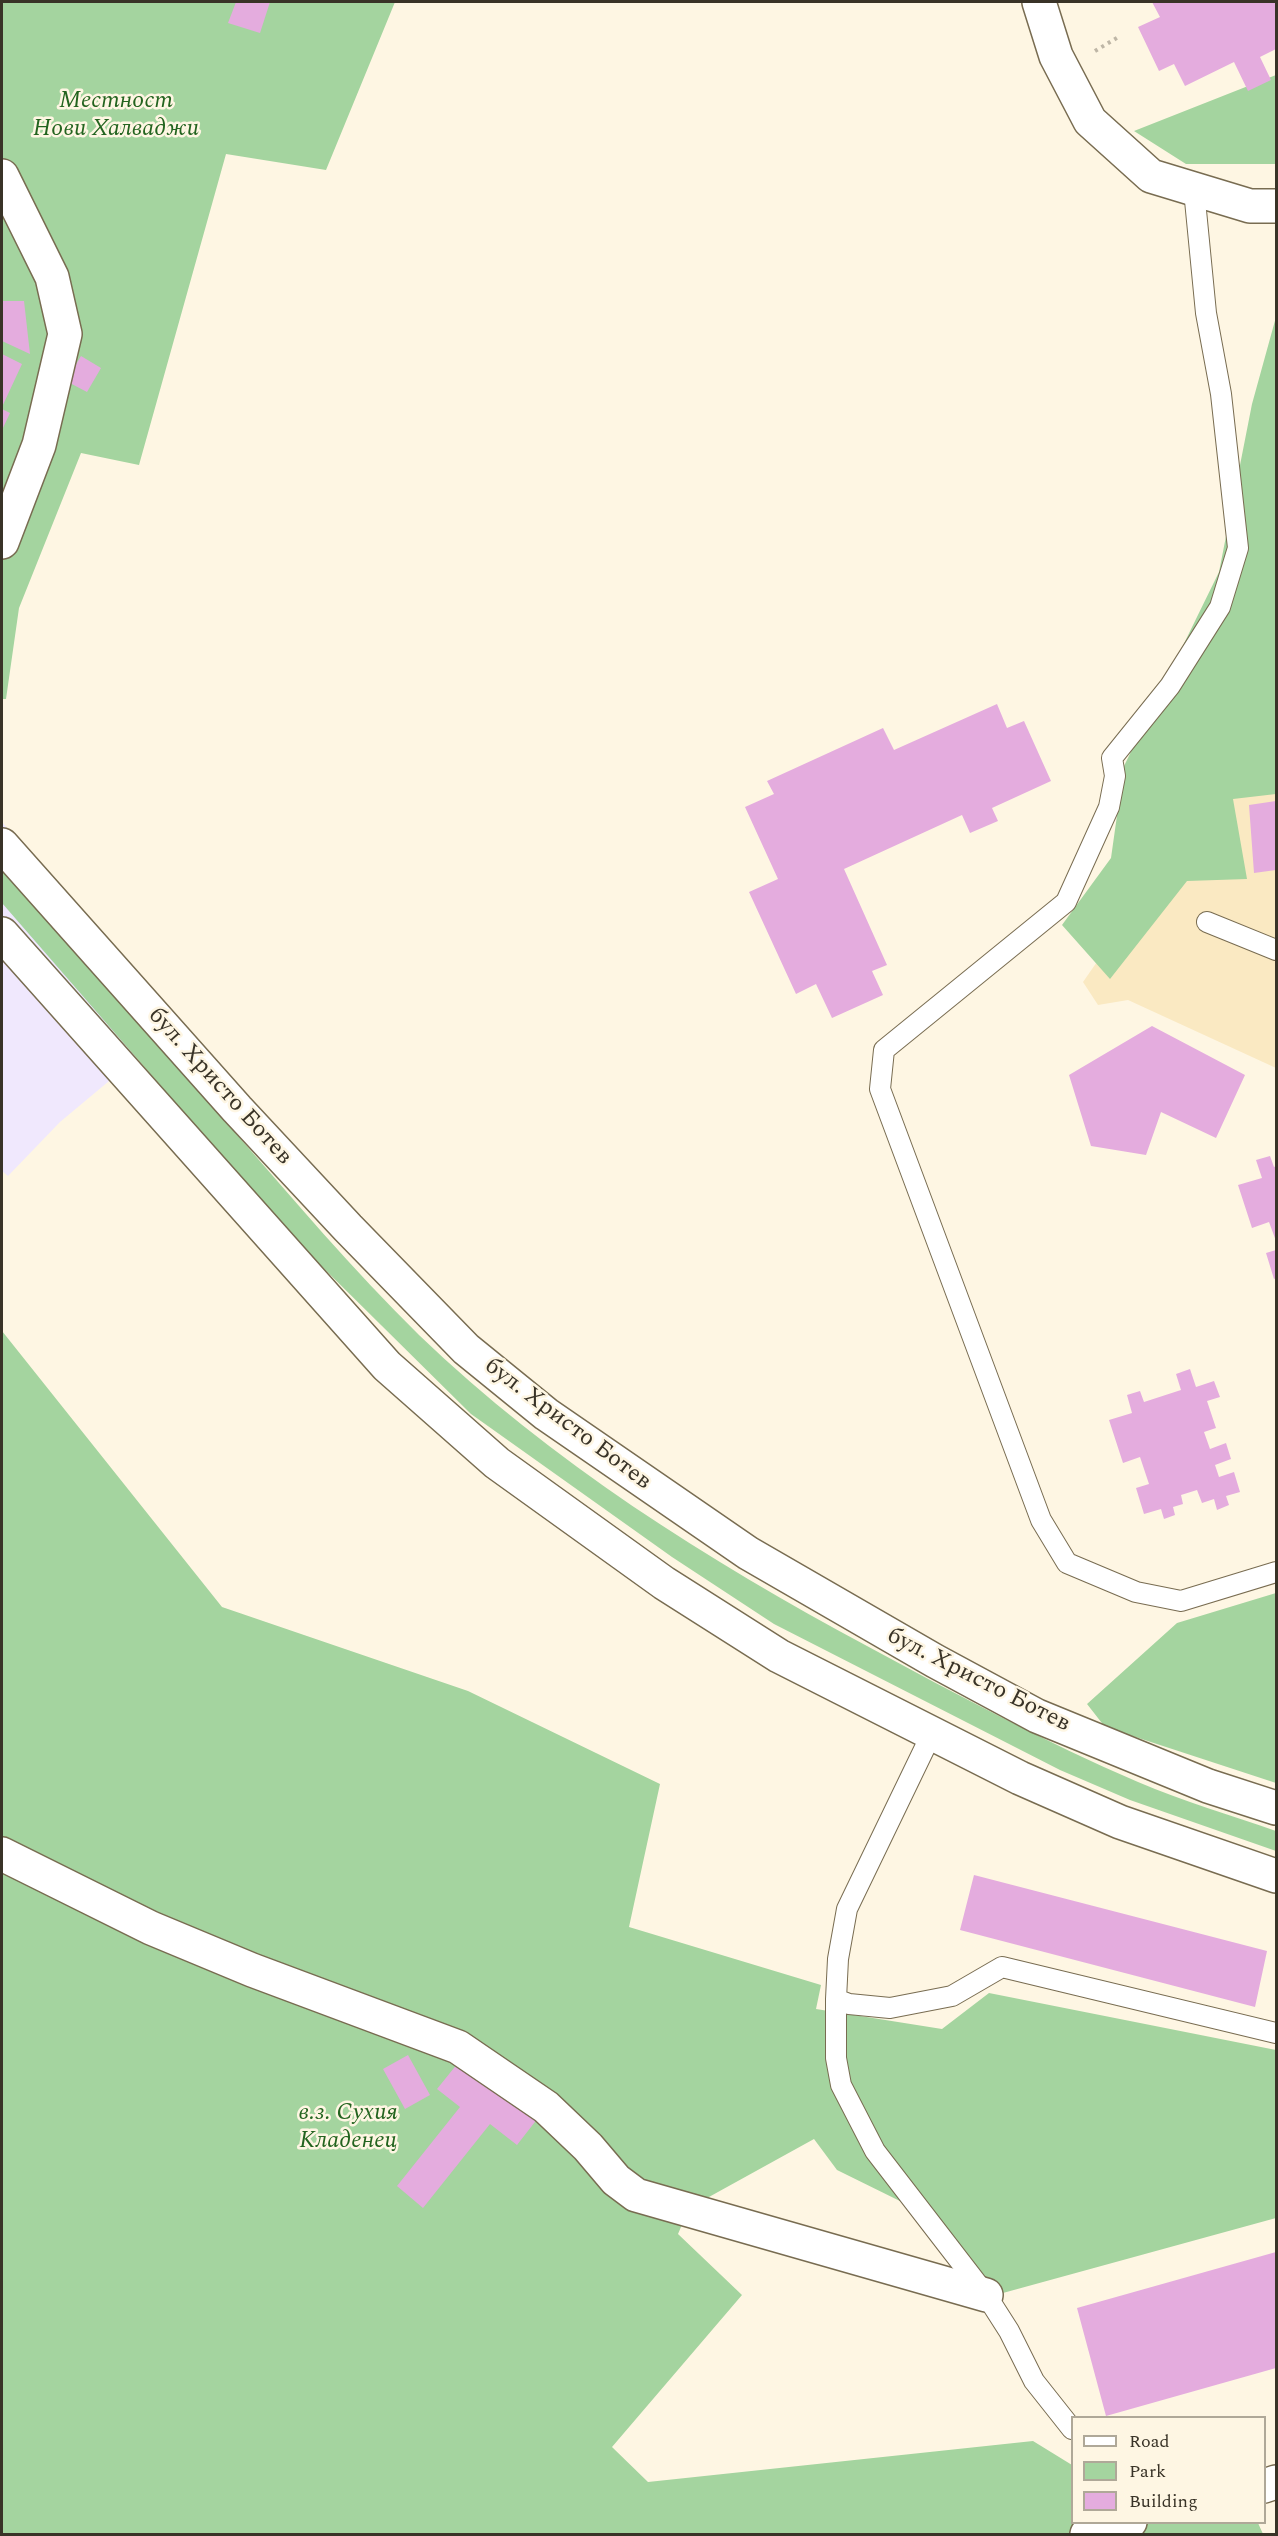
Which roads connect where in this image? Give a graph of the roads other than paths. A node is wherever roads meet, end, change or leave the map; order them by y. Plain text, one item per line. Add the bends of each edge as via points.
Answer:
1 (1039, 2) edge
2 (2, 176) edge
3 (1194, 190) junction
4 (1276, 206) edge
5 (2, 542) edge
6 (2, 845) edge
7 (1207, 922) dead end
8 (2, 934) edge
9 (1276, 950) edge
10 (1276, 1572) edge
11 (931, 1735) junction
12 (1276, 1808) edge
13 (2, 1854) edge
14 (1276, 1876) edge
15 (836, 1999) junction
16 (1276, 2033) edge
17 (986, 2295) junction
18 (1071, 2428) edge
19 (1126, 2524) edge
20 (1087, 2535) edge

1 - 3 main road via 1056,56 1090,121 1151,176
2 - 5 main road via 52,277 65,334 39,445
3 - 4 main road via 1250,206
3 - 10 lane via 1206,313 1222,405 1238,548 1220,608 1170,686 1112,758 1115,776 1109,807 1066,902 884,1050 880,1089 1041,1520 1067,1563 1136,1592 1181,1601
6 - 12 main road, бул. Христо Ботев via 348,1228 466,1349 546,1414 748,1553 935,1661 1037,1716 1208,1786
7 - 9 lane
8 - 11 main road via 387,1366 489,1456 655,1576 779,1656
11 - 14 main road via 1120,1822
11 - 15 lane via 847,1909
13 - 17 main road via 151,1928 458,2047 546,2108 616,2180 636,2195
15 - 16 lane via 881,2008 911,2004 952,1996 1002,1967
15 - 17 lane via 836,2058 841,2085 855,2113 875,2151
17 - 18 lane via 1034,2381
19 - 20 main road

